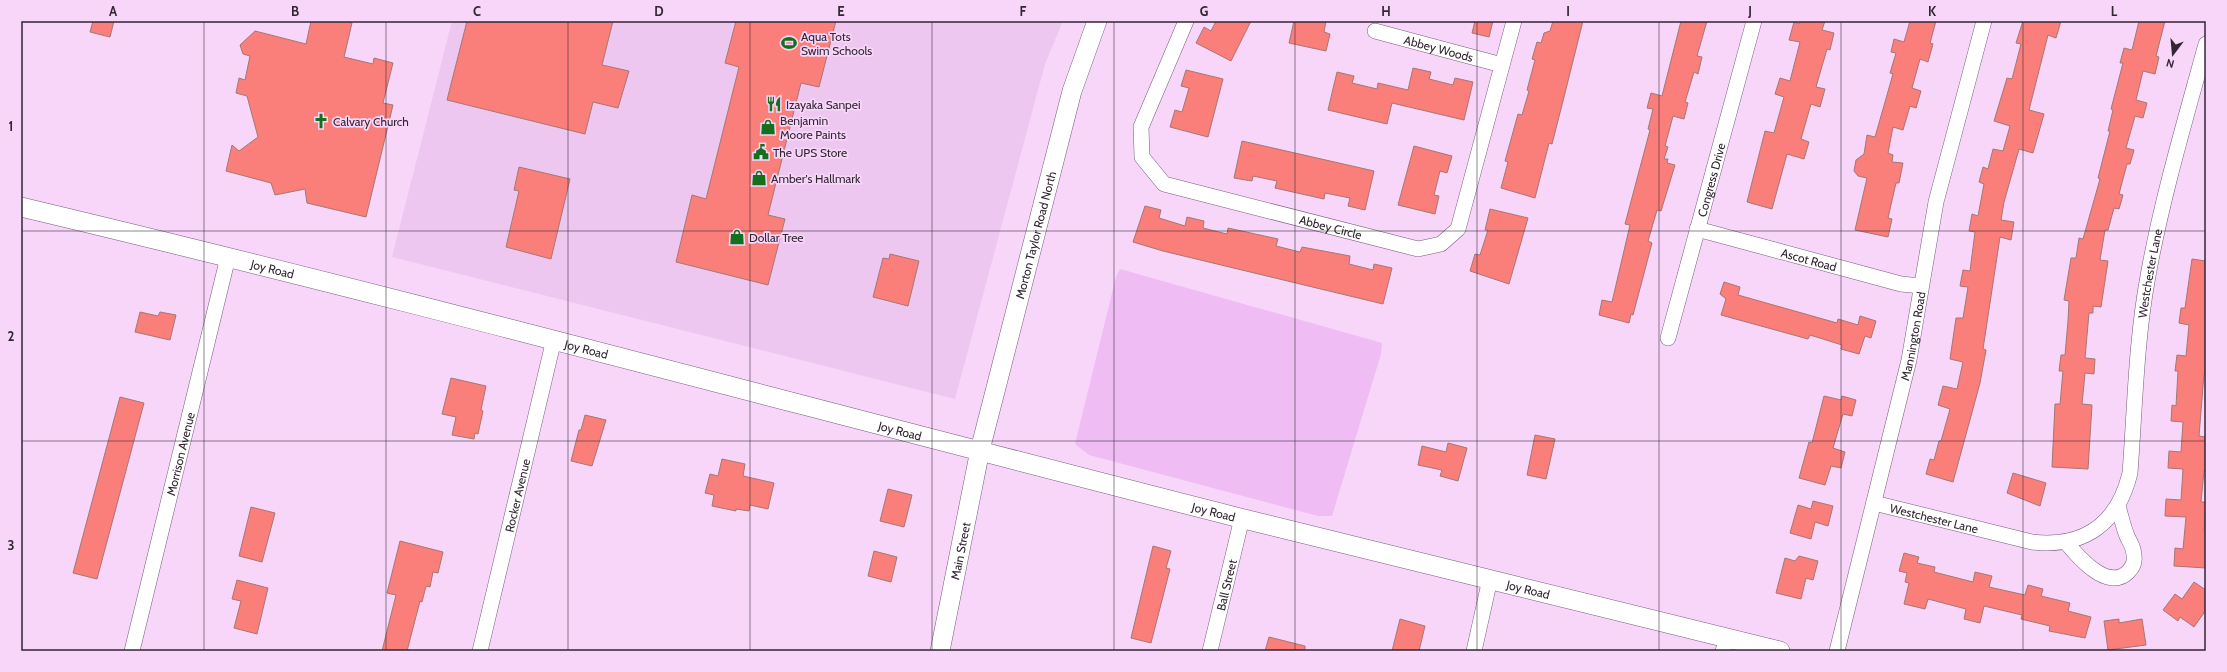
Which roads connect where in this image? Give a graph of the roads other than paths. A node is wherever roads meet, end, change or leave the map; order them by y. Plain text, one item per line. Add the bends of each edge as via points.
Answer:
1 (1097, 21) edge
2 (1186, 21) edge
3 (1514, 21) edge
4 (1754, 21) edge
5 (1984, 21) edge
6 (1375, 30) dead end
7 (2206, 44) edge
8 (1502, 65) junction
9 (21, 208) edge
10 (1697, 229) junction
11 (228, 257) junction
12 (1921, 286) junction
13 (1668, 338) dead end
14 (554, 339) junction
15 (980, 450) junction
16 (1874, 502) junction
17 (2118, 506) junction
18 (1242, 518) junction
19 (2066, 542) junction
20 (1490, 579) junction
21 (1725, 644) edge
22 (132, 651) edge
23 (480, 651) edge
24 (940, 651) edge
25 (1210, 651) edge
26 (1474, 651) edge
27 (1780, 651) edge
28 (1837, 651) edge

1 - 15 street, Morton Taylor Road North via 1072,91
2 - 8 street, Abbey Circle via 1141,127 1142,157 1164,184 1418,249 1441,244 1458,229
3 - 8 street, Abbey Circle
4 - 10 street, Congress Drive
5 - 12 street, Mannington Road via 1938,194
6 - 8 street, Abbey Woods
7 - 17 street, Westchester Lane via 2169,181 2147,278 2130,473
9 - 11 street, Joy Road
10 - 12 street, Ascot Road via 1901,284
10 - 13 street, Congress Drive
11 - 14 street, Joy Road
11 - 22 street, Morrison Avenue
12 - 16 street, Mannington Road via 1909,360
14 - 15 street, Joy Road
14 - 23 street, Rocker Avenue
15 - 18 street, Joy Road
15 - 24 street, Main Street
16 - 19 street, Westchester Lane via 2032,542
16 - 28 street, Mannington Road
17 - 19 street, Westchester Lane via 2096,529 2082,538
17 - 19 street via 2133,547 2132,568 2126,574 2118,579 2101,576 2078,557
18 - 20 street, Joy Road
18 - 25 street, Ball Street
20 - 21 street, Joy Road
20 - 26 street
21 - 27 street, Joy Road

